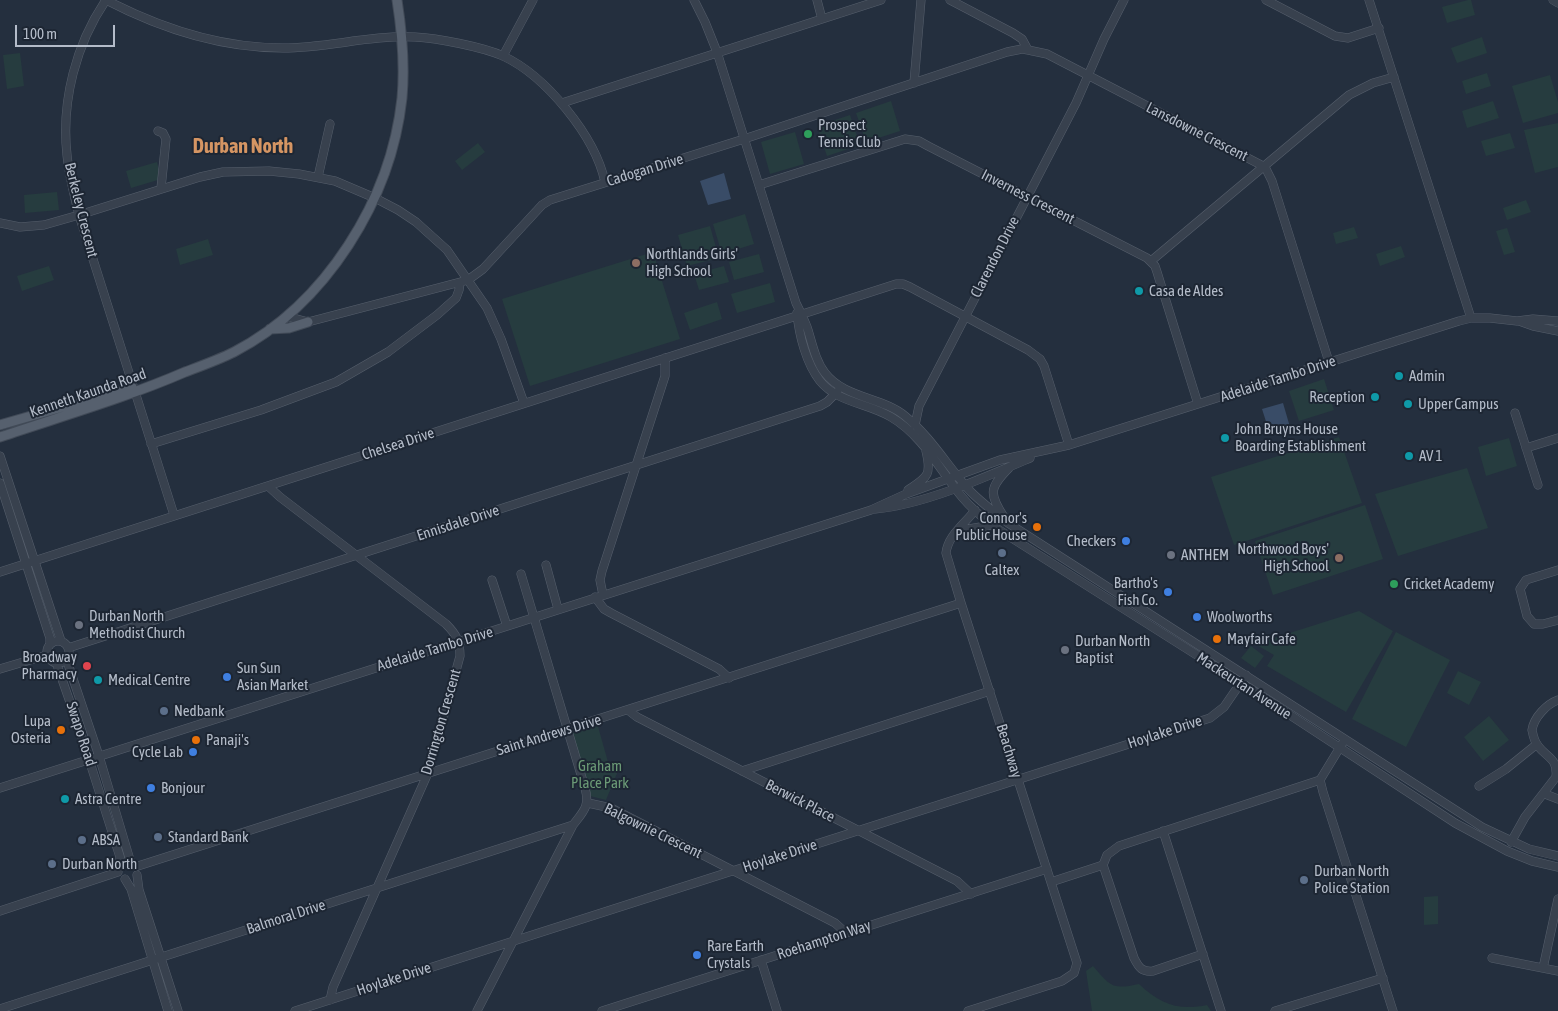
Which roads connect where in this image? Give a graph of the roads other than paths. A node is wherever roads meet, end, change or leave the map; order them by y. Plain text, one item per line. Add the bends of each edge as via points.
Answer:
1 (106, 0) edge
2 (397, 0) edge
3 (533, 0) edge
4 (694, 0) edge
5 (817, 0) edge
6 (881, 0) edge
7 (921, 0) edge
8 (950, 0) edge
9 (1124, 0) edge
10 (1266, 0) edge
11 (1369, 0) edge
12 (1553, 0) edge
13 (1558, 3) edge
14 (822, 19) junction
15 (1379, 28) junction
16 (402, 37) junction
17 (1028, 50) junction
18 (717, 52) junction
19 (503, 56) junction
20 (1088, 75) junction
21 (1394, 77) junction
22 (914, 83) junction
23 (562, 103) junction
24 (330, 124) dead end
25 (158, 131) dead end
26 (744, 139) junction
27 (1264, 166) junction
28 (318, 177) junction
29 (606, 182) junction
30 (759, 185) junction
31 (161, 188) junction
32 (1027, 197) junction
33 (375, 198) junction
34 (79, 215) junction
35 (0, 222) edge
36 (1151, 262) junction
37 (468, 280) junction
38 (460, 283) junction
39 (286, 316) junction
40 (800, 316) junction
41 (964, 317) junction
42 (1471, 318) junction
43 (1517, 321) junction
44 (1558, 321) edge
45 (308, 322) junction
46 (270, 329) junction
47 (1558, 330) edge
48 (665, 358) junction
49 (1330, 362) junction
50 (840, 386) junction
51 (134, 389) junction
52 (835, 394) junction
53 (524, 403) junction
54 (1198, 404) junction
55 (919, 406) junction
56 (1515, 413) dead end
57 (904, 415) junction
58 (915, 424) junction
59 (0, 425) edge
60 (0, 437) edge
61 (1558, 438) edge
62 (151, 444) junction
63 (1069, 445) junction
64 (1526, 448) junction
65 (925, 449) junction
66 (1040, 453) junction
67 (0, 456) edge
68 (636, 466) junction
69 (1010, 466) junction
70 (957, 475) junction
71 (948, 479) junction
72 (0, 482) edge
73 (965, 484) junction
74 (1538, 485) dead end
75 (268, 486) junction
76 (955, 488) junction
77 (893, 499) junction
78 (871, 510) junction
79 (975, 510) junction
80 (174, 515) junction
81 (1008, 523) junction
82 (992, 525) junction
83 (957, 531) junction
84 (1042, 545) junction
85 (1035, 554) junction
86 (356, 555) junction
87 (30, 562) junction
88 (546, 566) dead end
89 (1558, 570) edge
90 (0, 572) edge
91 (521, 574) dead end
92 (492, 580) dead end
93 (599, 596) junction
94 (960, 603) junction
95 (558, 609) junction
96 (534, 617) junction
97 (1558, 620) edge
98 (507, 626) junction
99 (61, 641) junction
100 (458, 641) junction
101 (50, 644) junction
102 (68, 648) junction
103 (47, 654) junction
104 (66, 658) junction
105 (56, 662) junction
106 (0, 669) edge
107 (1246, 675) junction
108 (729, 678) junction
109 (1241, 684) junction
110 (990, 691) junction
111 (1558, 700) edge
112 (628, 710) junction
113 (566, 729) junction
114 (1346, 739) junction
115 (1537, 744) junction
116 (1339, 748) junction
117 (99, 756) junction
118 (89, 759) junction
119 (742, 771) junction
120 (428, 773) junction
121 (1557, 776) edge
122 (1018, 780) junction
123 (1320, 780) junction
124 (1479, 786) dead end
125 (0, 788) edge
126 (1545, 794) junction
127 (1558, 799) edge
128 (588, 802) junction
129 (573, 825) junction
130 (860, 831) junction
131 (1162, 831) junction
132 (1511, 842) junction
133 (1558, 856) edge
134 (130, 860) junction
135 (1103, 865) junction
136 (138, 866) junction
137 (1558, 867) edge
138 (119, 868) junction
139 (1047, 869) junction
140 (734, 871) junction
141 (137, 876) junction
142 (125, 879) junction
143 (1051, 882) junction
144 (378, 888) junction
145 (971, 894) junction
146 (1558, 899) edge
147 (0, 911) edge
148 (845, 932) junction
149 (513, 941) junction
150 (1203, 954) junction
151 (161, 957) junction
152 (1492, 958) dead end
153 (152, 959) junction
154 (761, 960) junction
155 (1543, 968) junction
156 (1558, 971) edge
157 (1383, 978) junction
158 (330, 1000) junction
159 (0, 1008) edge
160 (168, 1011) edge
161 (178, 1011) edge
162 (295, 1011) edge
163 (477, 1011) edge
164 (602, 1011) edge
165 (777, 1011) edge
166 (968, 1011) edge
167 (1221, 1011) edge
168 (1275, 1011) edge
169 (1393, 1011) edge

1 - 16 street via 172,30 244,45 282,48
1 - 34 street, Berkeley Crescent via 77,60 69,98 66,126 68,170
2 - 16 main road, Kenneth Kaunda Road
3 - 19 street
4 - 18 street
5 - 14 street
6 - 14 street
7 - 22 street
8 - 17 street via 1013,33 1022,39
9 - 20 street, Clarendon Drive
10 - 15 street via 1335,36 1348,38
11 - 15 street
12 - 13 street
14 - 18 street
15 - 21 street
16 - 19 street via 458,44
16 - 33 main road, Kenneth Kaunda Road via 399,120
17 - 20 street, Lansdowne Crescent via 1047,54
17 - 22 street, Cadogan Drive via 1007,52
18 - 23 street
18 - 26 street
19 - 23 street via 530,74
20 - 27 street, Lansdowne Crescent
20 - 32 street, Clarendon Drive
21 - 27 street via 1356,90
21 - 42 street
22 - 26 street, Cadogan Drive
23 - 29 street via 594,149
24 - 28 street
25 - 31 street via 166,139
26 - 29 street, Cadogan Drive
26 - 30 street
27 - 36 street
27 - 49 street, Lansdowne Crescent
28 - 31 street via 269,171 223,172
28 - 33 street
29 - 37 street, Cadogan Drive via 542,205 483,269
30 - 32 street, Inverness Crescent via 912,139
30 - 40 street
31 - 34 street
32 - 36 street, Inverness Crescent
32 - 41 street, Clarendon Drive
33 - 37 street via 431,234
33 - 39 main road, Kenneth Kaunda Road via 358,231 335,264
34 - 35 street via 35,227
34 - 51 street, Berkeley Crescent
36 - 54 street via 1157,272
37 - 38 street, Cadogan Drive
37 - 53 street via 493,319
38 - 45 street, Cadogan Drive
38 - 62 street via 456,298 437,314 388,352 336,382 261,410
39 - 45 street, Cadogan Drive
39 - 46 main road, Kenneth Kaunda Road
40 - 41 street, Chelsea Drive via 896,284 910,287
40 - 48 street, Chelsea Drive
40 - 50 street via 820,365
40 - 52 street via 798,328 813,371
41 - 55 street, Clarendon Drive
41 - 63 street, Chelsea Drive via 1040,359
42 - 43 street, Adelaide Tambo Drive
42 - 49 street, Adelaide Tambo Drive
43 - 44 street, Adelaide Tambo Drive
43 - 47 street, Adelaide Tambo Drive
45 - 46 main road
46 - 51 main road, Kenneth Kaunda Road via 235,352 185,373
48 - 53 street, Chelsea Drive
48 - 68 street via 665,376
49 - 54 street, Adelaide Tambo Drive
50 - 52 street, Ennisdale Drive
50 - 57 street
51 - 59 main road, Kenneth Kaunda Road
51 - 60 main road, Kenneth Kaunda Road
51 - 62 street, Berkeley Crescent
52 - 65 street via 891,417
52 - 68 street, Ennisdale Drive via 820,406
53 - 75 street, Chelsea Drive
54 - 63 street, Adelaide Tambo Drive
55 - 57 street
55 - 58 street, Clarendon Drive
56 - 64 street
57 - 58 street
58 - 70 street
61 - 64 street
62 - 80 street, Berkeley Crescent
63 - 66 street, Adelaide Tambo Drive
64 - 74 street
65 - 71 street
65 - 77 street via 928,470 925,478
66 - 69 street, Adelaide Tambo Drive
66 - 70 street, Adelaide Tambo Drive via 1006,459
67 - 87 street
68 - 86 street, Ennisdale Drive
68 - 93 street via 602,571
69 - 73 street, Adelaide Tambo Drive
69 - 81 street via 992,491 994,502
70 - 71 street, Adelaide Tambo Drive
70 - 73 street, Mackeurtan Avenue
71 - 76 street, Mackeurtan Avenue
71 - 77 street, Adelaide Tambo Drive
72 - 87 street
73 - 76 street, Adelaide Tambo Drive
73 - 81 street, Mackeurtan Avenue via 992,512
75 - 80 street, Chelsea Drive
75 - 86 street
76 - 78 street, Adelaide Tambo Drive
76 - 79 street, Mackeurtan Avenue
77 - 78 street, Adelaide Tambo Drive
78 - 93 street, Adelaide Tambo Drive
79 - 82 street, Mackeurtan Avenue
79 - 83 street, Beachway
80 - 87 street, Chelsea Drive
81 - 84 street, Mackeurtan Avenue
82 - 83 street
82 - 85 street, Mackeurtan Avenue
83 - 94 street, Beachway via 946,553
84 - 85 street
84 - 107 street, Mackeurtan Avenue
85 - 109 street, Mackeurtan Avenue
86 - 100 street via 446,624
86 - 102 street, Ennisdale Drive
87 - 90 street, Chelsea Drive
87 - 99 street
87 - 101 street
88 - 95 street
89 - 97 street via 1526,580 1520,589 1530,621 1538,625
91 - 96 street
92 - 98 street
93 - 95 street, Adelaide Tambo Drive
93 - 108 street via 604,609 719,669
94 - 108 street, Saint Andrews Drive
94 - 110 street, Beachway
95 - 96 street, Adelaide Tambo Drive
96 - 98 street, Adelaide Tambo Drive
96 - 113 street
98 - 100 street, Adelaide Tambo Drive
99 - 101 street
99 - 102 street
100 - 117 street, Adelaide Tambo Drive
100 - 120 street, Dorrington Crescent via 460,656
101 - 103 street
102 - 104 street
103 - 105 street
103 - 106 street
104 - 105 street
104 - 117 street, Swapo Road
105 - 118 street, Swapo Road
107 - 109 street, Hoylake Drive
107 - 114 street, Mackeurtan Avenue
108 - 112 street, Saint Andrews Drive
109 - 116 street, Mackeurtan Avenue
109 - 122 street, Hoylake Drive via 1224,707 1210,718
110 - 119 street
110 - 122 street, Beachway
111 - 115 street via 1548,706 1532,725
112 - 113 street, Saint Andrews Drive
112 - 119 street, Berwick Place
113 - 120 street, Saint Andrews Drive
113 - 128 street
114 - 116 street
114 - 132 street, Mackeurtan Avenue via 1482,827
115 - 121 street via 1555,763
115 - 124 street
116 - 123 street
116 - 137 street, Mackeurtan Avenue via 1488,842
117 - 118 street, Adelaide Tambo Drive
117 - 134 street, Swapo Road
118 - 125 street, Adelaide Tambo Drive
118 - 138 street, Swapo Road via 120,857
119 - 130 street, Berwick Place
120 - 136 street, Saint Andrews Drive
120 - 144 street, Dorrington Crescent
121 - 126 street
122 - 130 street, Hoylake Drive
122 - 139 street, Beachway
123 - 131 street
123 - 157 street
126 - 127 street
126 - 132 street via 1525,817
128 - 129 street, Balgownie Crescent
128 - 140 street, Balgownie Crescent via 621,813
129 - 144 street, Balmoral Drive
129 - 149 street, Balgownie Crescent
130 - 140 street, Hoylake Drive
130 - 145 street, Berwick Place via 956,881
131 - 135 street via 1112,849
131 - 150 street
132 - 133 street, Mackeurtan Avenue
134 - 136 street
134 - 138 street via 124,860
135 - 143 street
135 - 150 street via 1141,970 1153,971
136 - 141 street
138 - 142 street via 120,876
138 - 147 street
139 - 143 street, Beachway
139 - 145 street, Roehampton Way
140 - 148 street, Balgownie Crescent via 835,923
140 - 149 street, Hoylake Drive
141 - 142 street via 132,880
141 - 151 street
142 - 153 street
143 - 166 street, Beachway via 1077,963 1074,973 1062,981
144 - 151 street, Balmoral Drive
144 - 158 street, Dorrington Crescent
145 - 148 street, Roehampton Way
146 - 155 street
148 - 154 street, Roehampton Way
149 - 158 street, Hoylake Drive
149 - 163 street, Balgownie Crescent
150 - 167 street
151 - 153 street, Balmoral Drive
151 - 161 street
152 - 155 street
153 - 159 street, Balmoral Drive
153 - 160 street
154 - 164 street, Roehampton Way
154 - 165 street
155 - 156 street
157 - 168 street
157 - 169 street
158 - 162 street, Hoylake Drive

